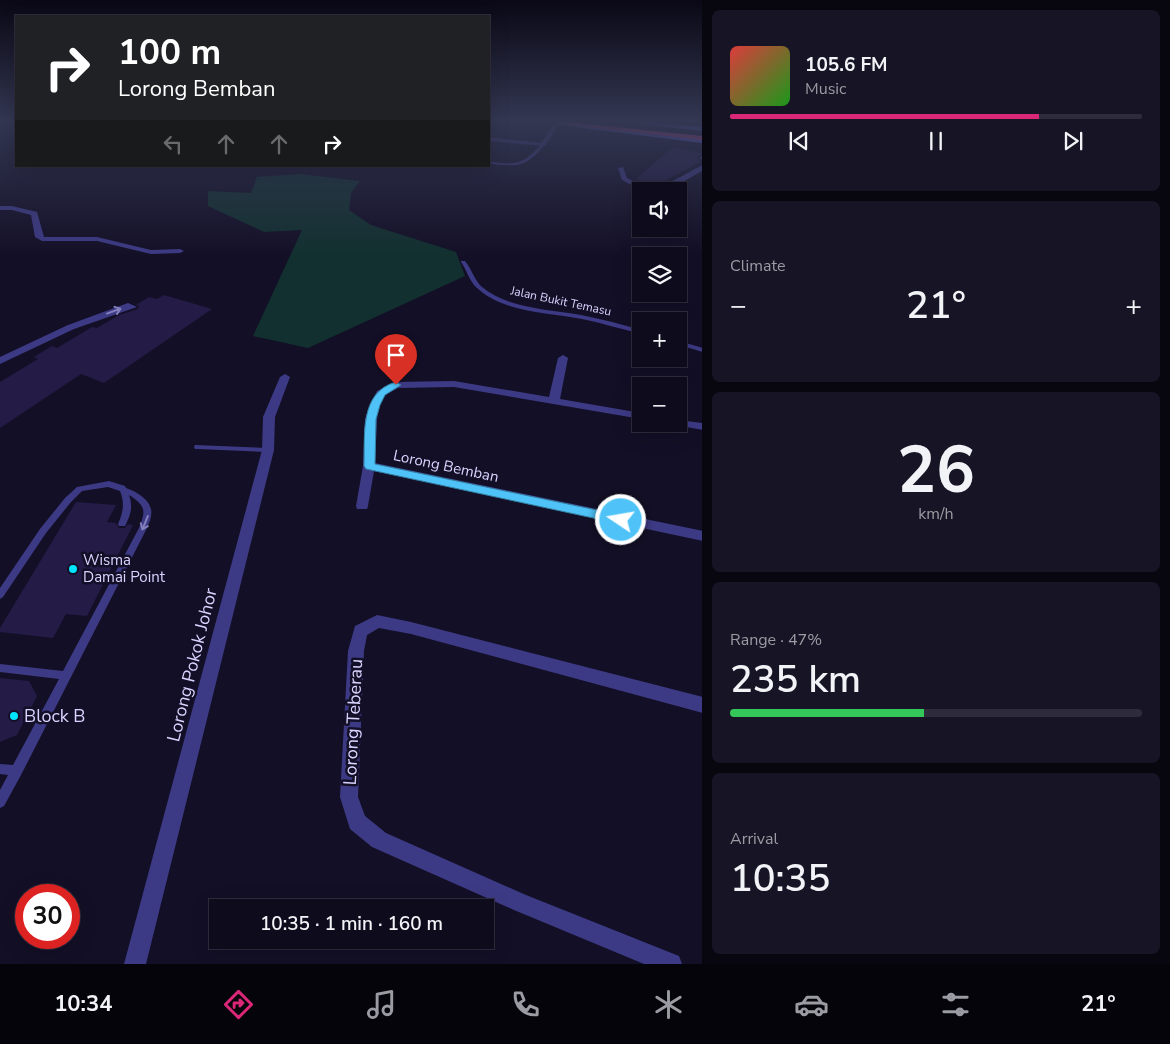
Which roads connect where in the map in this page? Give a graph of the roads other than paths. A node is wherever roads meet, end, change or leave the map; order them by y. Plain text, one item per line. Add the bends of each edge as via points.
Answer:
1 (702, 167) edge
2 (621, 168) dead end
3 (0, 208) edge
4 (180, 251) dead end
5 (463, 262) dead end
6 (133, 307) dead end
7 (100, 326) dead end
8 (632, 329) edge
9 (64, 331) junction
10 (687, 345) edge
11 (702, 350) edge
12 (563, 358) dead end
13 (0, 361) edge
14 (285, 376) dead end
15 (554, 400) junction
16 (632, 414) edge
17 (687, 424) edge
18 (702, 427) edge
19 (198, 447) dead end
20 (268, 450) junction
21 (370, 466) junction
22 (122, 488) junction
23 (362, 506) dead end
24 (122, 524) dead end
25 (702, 536) edge
26 (0, 595) edge
27 (0, 668) edge
28 (66, 676) junction
29 (702, 705) edge
30 (0, 769) edge
31 (17, 771) junction
32 (0, 802) edge
33 (136, 964) edge
34 (671, 964) edge

1 - 2 street via 665,189 634,186 624,180
3 - 4 street via 34,214 42,239 97,239 151,252
5 - 8 lane, Jalan Bukit Temasu via 470,268 479,287 496,298 522,307
9 -> 6 street via 128,306
7 - 9 street via 89,324
9 - 13 street
10 - 11 lane
12 - 15 street
14 - 20 street, Lorong Pokok Johor via 269,417
15 - 16 street, Lorong Bemban
15 - 21 street, Lorong Bemban via 454,384 396,385 381,393 370,419
17 - 18 street
19 - 20 lane
20 - 33 street, Lorong Pokok Johor
21 - 23 street
21 - 25 street, Lorong Bemban
22 - 24 lane via 129,505
22 - 26 lane via 109,484 94,486 80,490 68,500 42,531
22 -> 28 lane via 145,504 148,516
27 - 28 lane
28 - 31 lane
29 - 34 street, Lorong Teberau via 378,621 360,631 356,651 349,797 357,822 379,840
30 - 31 lane
31 - 32 lane

